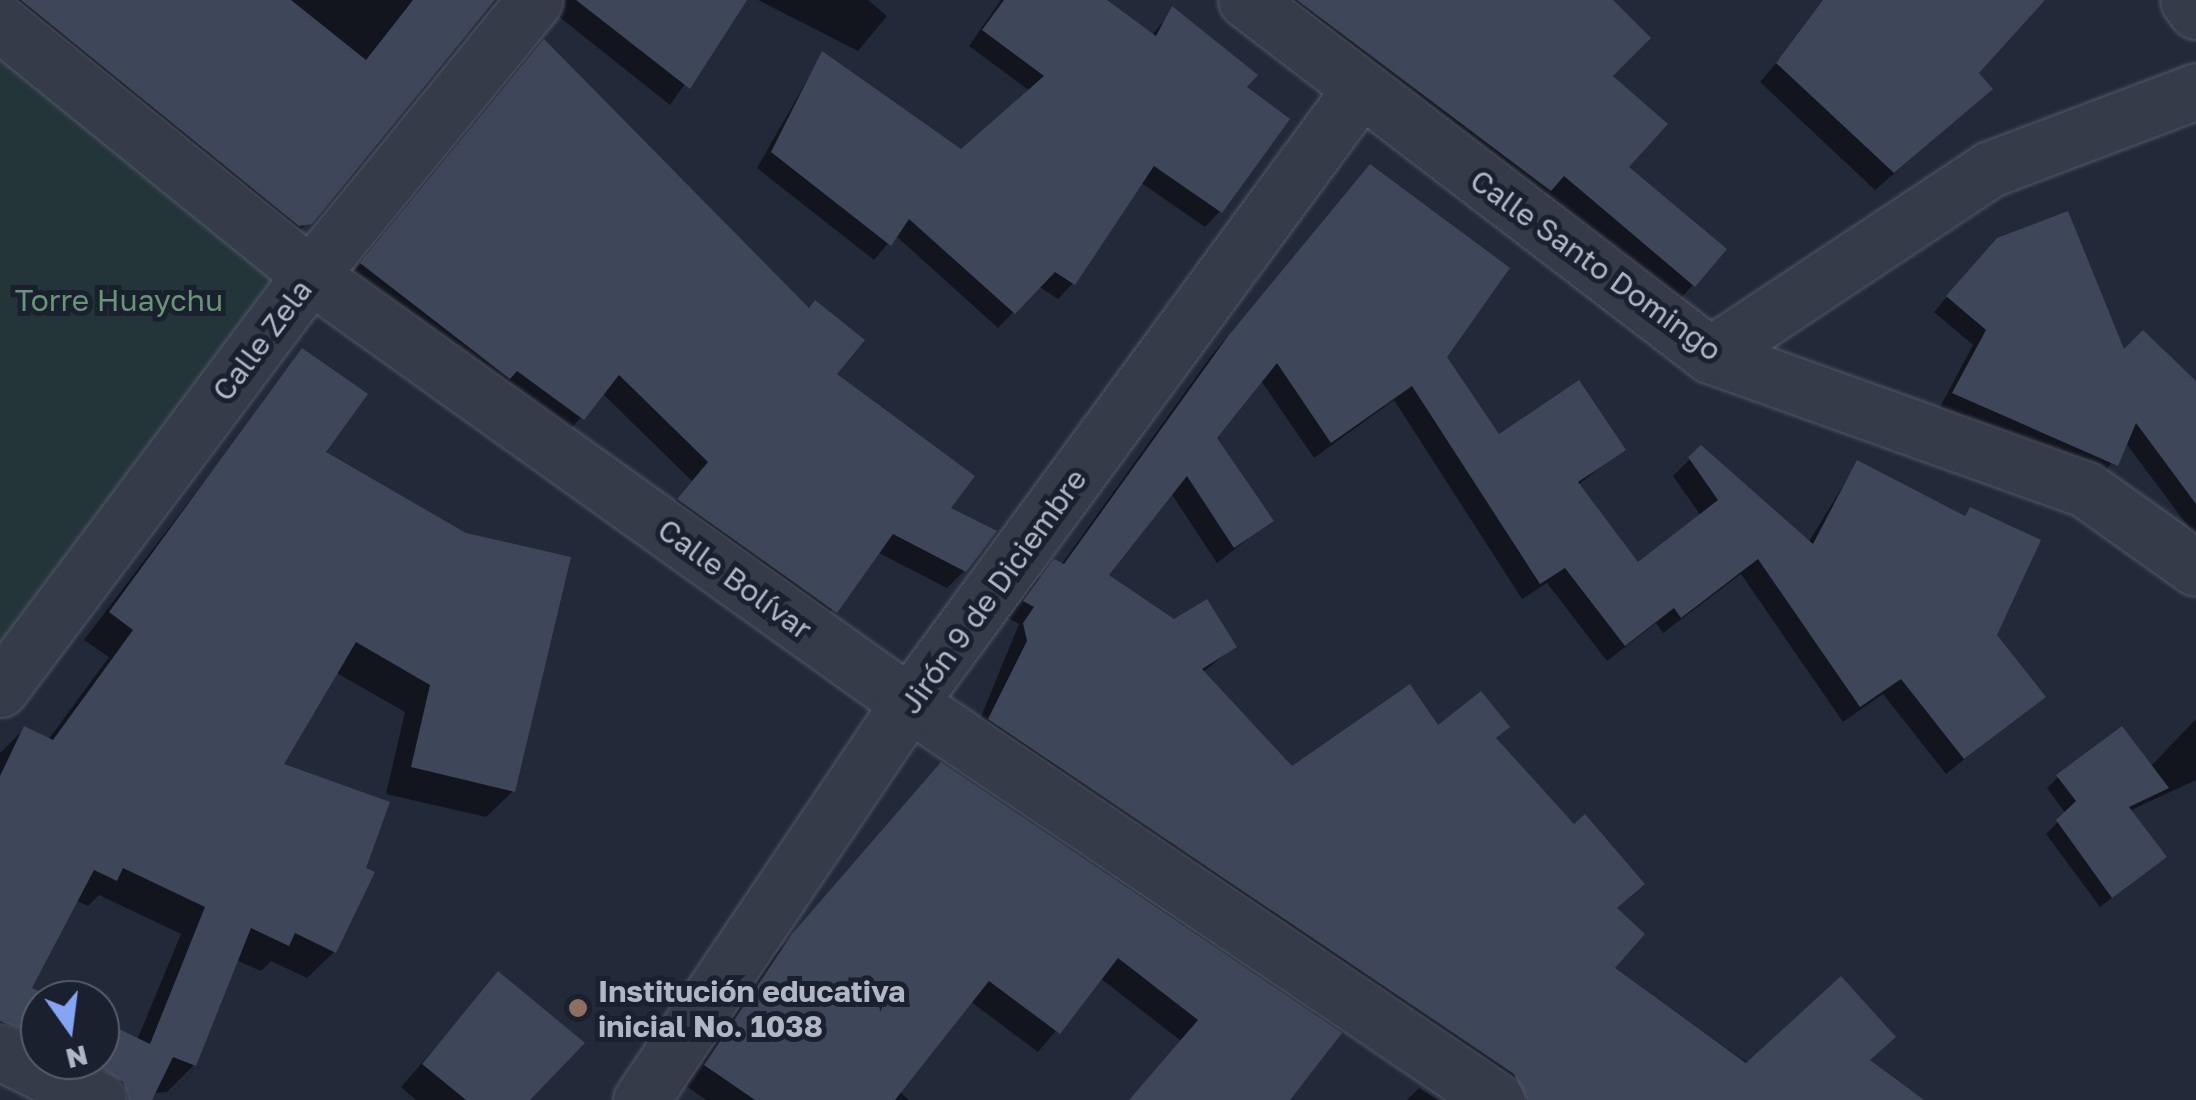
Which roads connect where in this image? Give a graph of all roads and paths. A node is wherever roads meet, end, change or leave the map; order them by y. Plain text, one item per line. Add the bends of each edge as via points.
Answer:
1 (534, 0) edge
2 (1246, 0) edge
3 (2188, 0) edge
4 (2196, 12) edge
5 (0, 23) edge
6 (1359, 91) junction
7 (2196, 91) edge
8 (310, 276) junction
9 (1710, 355) junction
10 (2196, 568) edge
11 (0, 688) edge
12 (909, 703) junction
13 (0, 1052) edge
14 (98, 1100) edge
15 (641, 1100) edge
16 (1496, 1100) edge

1 - 8 street, Calle Zela
2 - 6 street, Calle Santo Domingo
3 - 4 street
5 - 8 street, Calle Bolívar
6 - 9 street, Calle Santo Domingo
6 - 12 street, Jirón 9 de Diciembre
7 - 9 street via 1990,169
8 - 11 street, Calle Zela
8 - 12 street, Calle Bolívar
9 - 10 street, Calle Santo Domingo via 2084,489
12 - 15 street, Jirón 9 de Diciembre
12 - 16 street, Calle Bolívar
13 - 14 street

